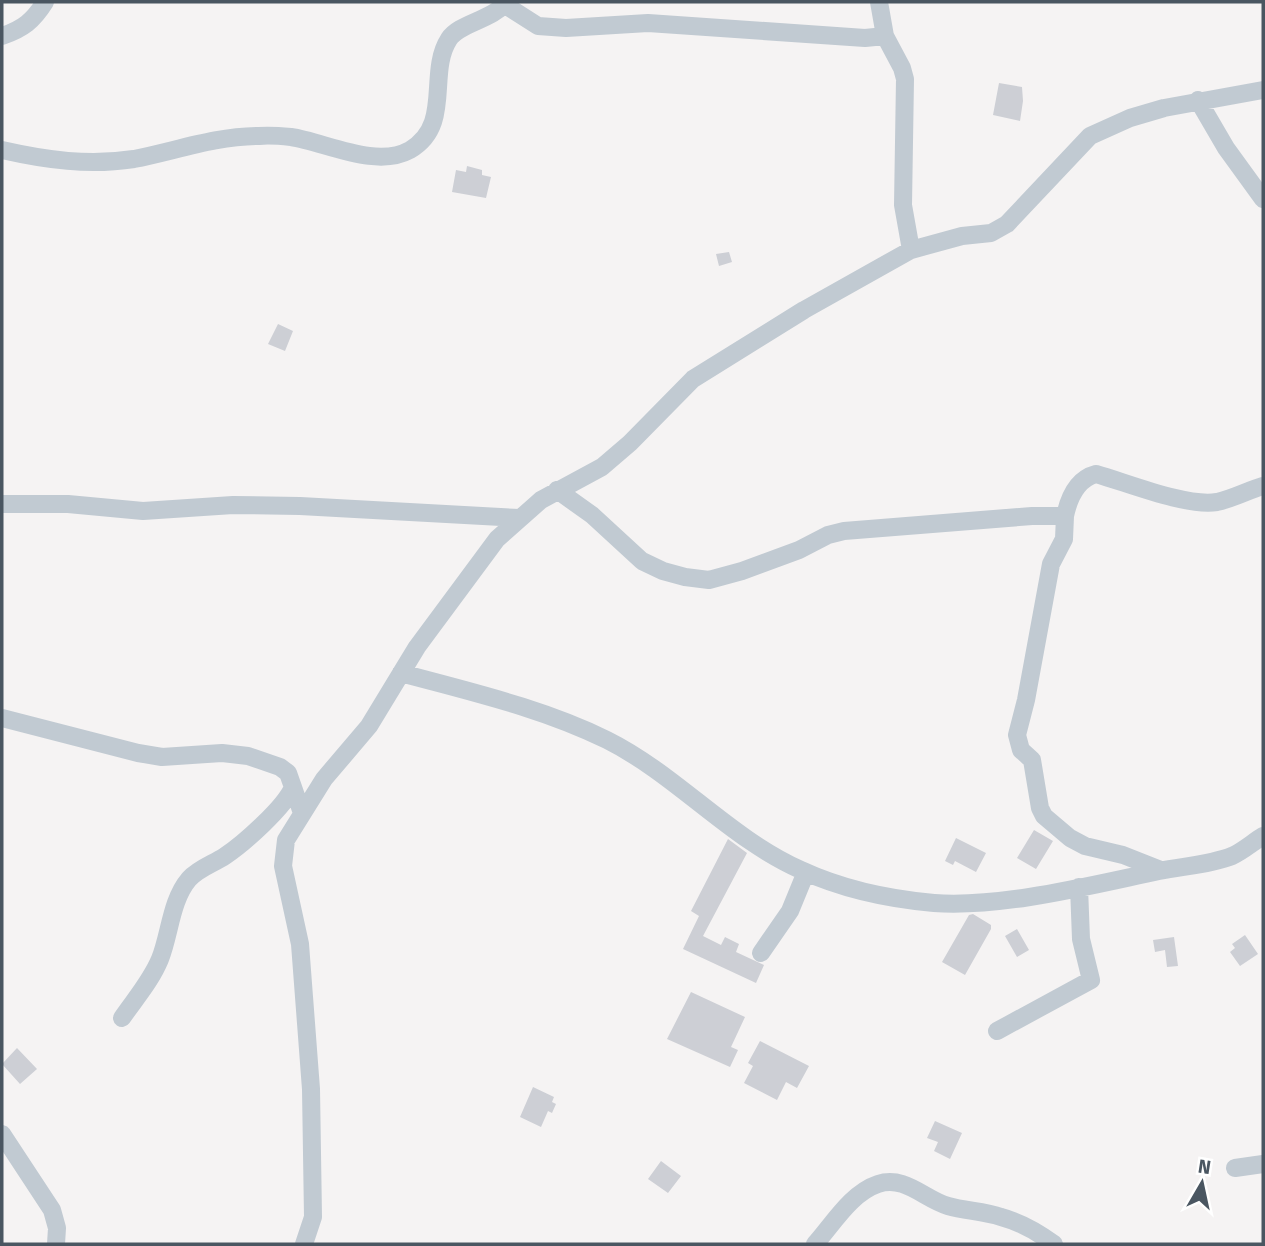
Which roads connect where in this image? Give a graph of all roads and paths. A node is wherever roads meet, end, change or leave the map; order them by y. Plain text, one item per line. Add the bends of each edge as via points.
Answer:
1 (45, 2) edge
2 (879, 2) edge
3 (505, 3) edge
4 (2, 36) edge
5 (885, 36) junction
6 (1263, 90) edge
7 (1198, 100) junction
8 (2, 150) edge
9 (1263, 199) edge
10 (911, 250) junction
11 (1263, 486) edge
12 (557, 490) junction
13 (2, 503) edge
14 (1065, 516) junction
15 (519, 518) junction
16 (401, 673) junction
17 (2, 718) edge
18 (293, 788) junction
19 (302, 813) junction
20 (1263, 836) edge
21 (1161, 870) junction
22 (806, 872) junction
23 (1079, 887) junction
24 (761, 953) dead end
25 (121, 1018) dead end
26 (997, 1031) dead end
27 (2, 1134) edge
28 (1263, 1164) edge
29 (1235, 1168) dead end
30 (56, 1244) edge
31 (304, 1244) edge
32 (816, 1244) edge
33 (1054, 1244) edge

1 - 4 street via 21,30
2 - 5 street
3 - 5 street via 538,26 648,23
3 - 8 street via 450,38 425,140 406,152 375,157 292,137 258,135 130,159 82,163
5 - 10 street via 905,79 903,205
6 - 7 street
7 - 9 street
7 - 10 street via 1130,118 1090,136 1007,223 991,233
10 - 12 street via 693,379 602,467
11 - 14 street via 1219,502 1206,502 1096,474 1076,485
12 - 14 street via 642,561 663,571 709,580 844,531
12 - 15 street
13 - 15 street via 143,511 300,506
14 - 21 street via 1064,539 1051,564 1017,735 1021,750 1032,760 1044,816 1085,846
15 - 16 street via 464,582
16 - 19 street via 369,726
16 - 22 street via 523,706 611,742 757,846
17 - 18 street via 162,757 222,753 248,757 280,767 288,773
18 - 19 street
18 - 25 street via 242,844 188,880 159,961
19 - 31 street via 286,840 283,866 300,944 312,1089 313,1217
20 - 21 street via 1233,855
21 - 23 street
22 - 23 street via 892,899 937,903
22 - 24 street via 790,911
23 - 26 street via 1081,939 1091,981
27 - 30 street via 52,1210
28 - 29 street
32 - 33 street via 853,1201 888,1182 904,1184 945,1205 1002,1217

